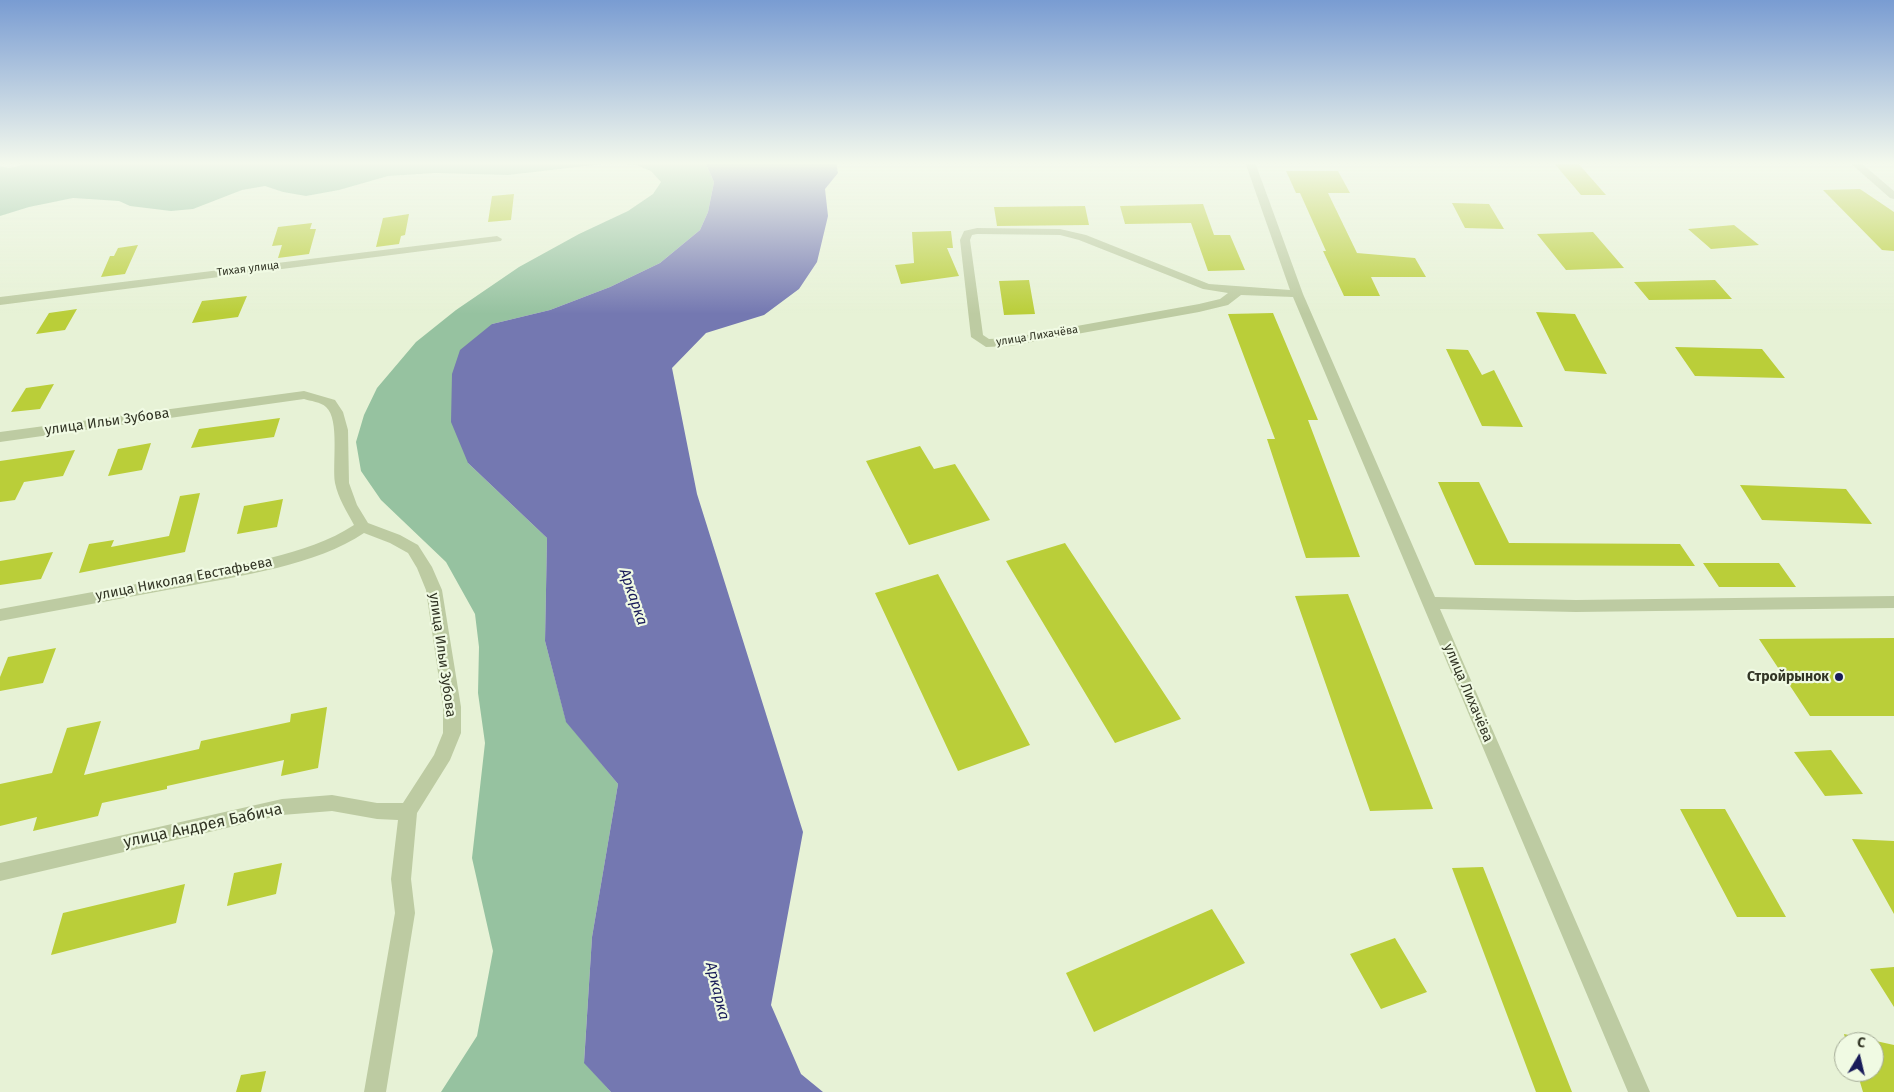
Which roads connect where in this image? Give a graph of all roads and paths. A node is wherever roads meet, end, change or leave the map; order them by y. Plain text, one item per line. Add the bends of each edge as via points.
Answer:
1 (1268, 213) edge
2 (496, 239) dead end
3 (1238, 291) junction
4 (1297, 294) junction
5 (0, 301) edge
6 (0, 437) edge
7 (363, 527) junction
8 (1894, 602) edge
9 (1430, 603) junction
10 (0, 615) edge
11 (408, 812) junction
12 (0, 872) edge
13 (375, 1092) edge
14 (1639, 1092) edge

1 - 4 street, улица Лихачёва
2 - 5 street, Тихая улица
3 - 3 street, улица Лихачёва via 1206,287 1082,237 1060,232 977,231 968,233 965,240 977,337 986,343 1010,342 1199,308 1224,302
3 - 4 street, улица Лихачёва
4 - 9 street, улица Лихачёва
6 - 7 street, улица Ильи Зубова via 304,395 330,403 336,412 341,430 342,483 350,506
7 - 10 street, улица Николая Евстафьева via 344,540 300,555 231,572
7 - 11 street, улица Ильи Зубова via 413,549 434,590 452,707 452,733 442,760
8 - 9 street via 1576,606
9 - 14 street, улица Лихачёва
11 - 12 street, улица Андрея Бабича via 377,811 332,803 282,807
11 - 13 street, улица Ильи Зубова via 401,879 405,913

